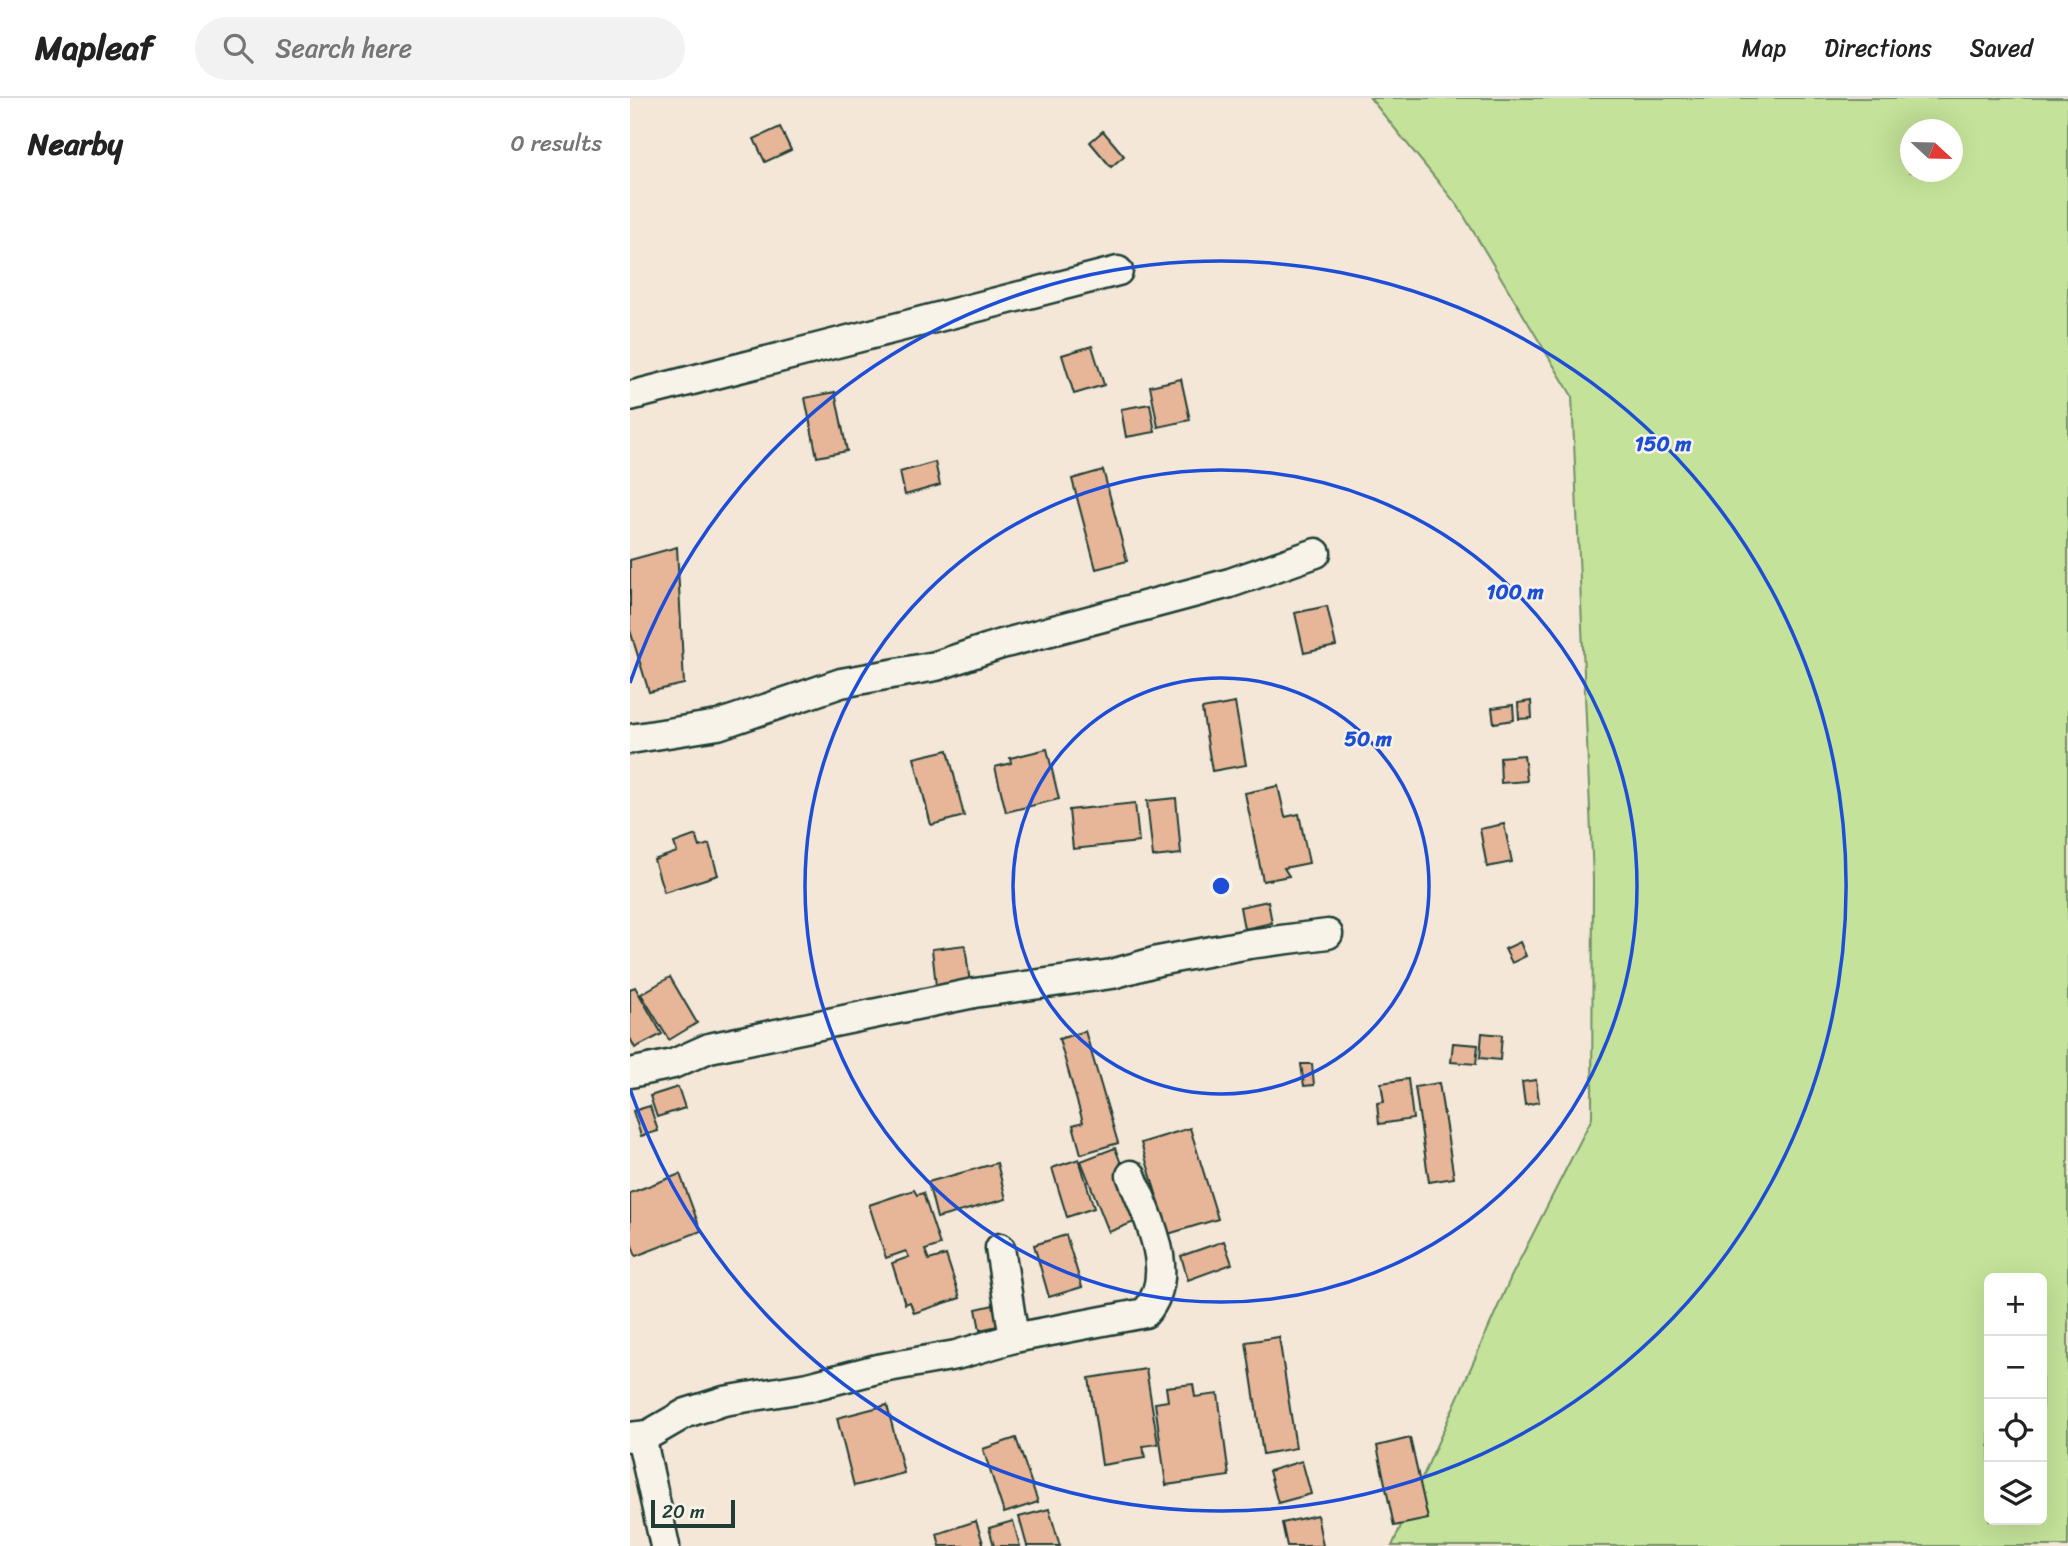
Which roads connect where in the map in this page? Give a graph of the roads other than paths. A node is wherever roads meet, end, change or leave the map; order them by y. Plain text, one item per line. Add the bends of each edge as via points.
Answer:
1 (1118, 271) dead end
2 (630, 396) edge
3 (1316, 553) dead end
4 (630, 739) edge
5 (1328, 934) dead end
6 (630, 1073) edge
7 (1131, 1175) dead end
8 (1000, 1248) dead end
9 (1014, 1338) junction
10 (635, 1436) edge
11 (665, 1546) edge

1 - 2 street
3 - 4 street via 1230,583 936,666 841,683 718,724
5 - 6 street via 1249,943 1111,974 974,993 709,1048 673,1064
7 - 9 street via 1157,1244 1159,1292 1153,1305 1134,1317
8 - 9 street
9 - 10 street via 808,1387 724,1401
10 - 11 street

